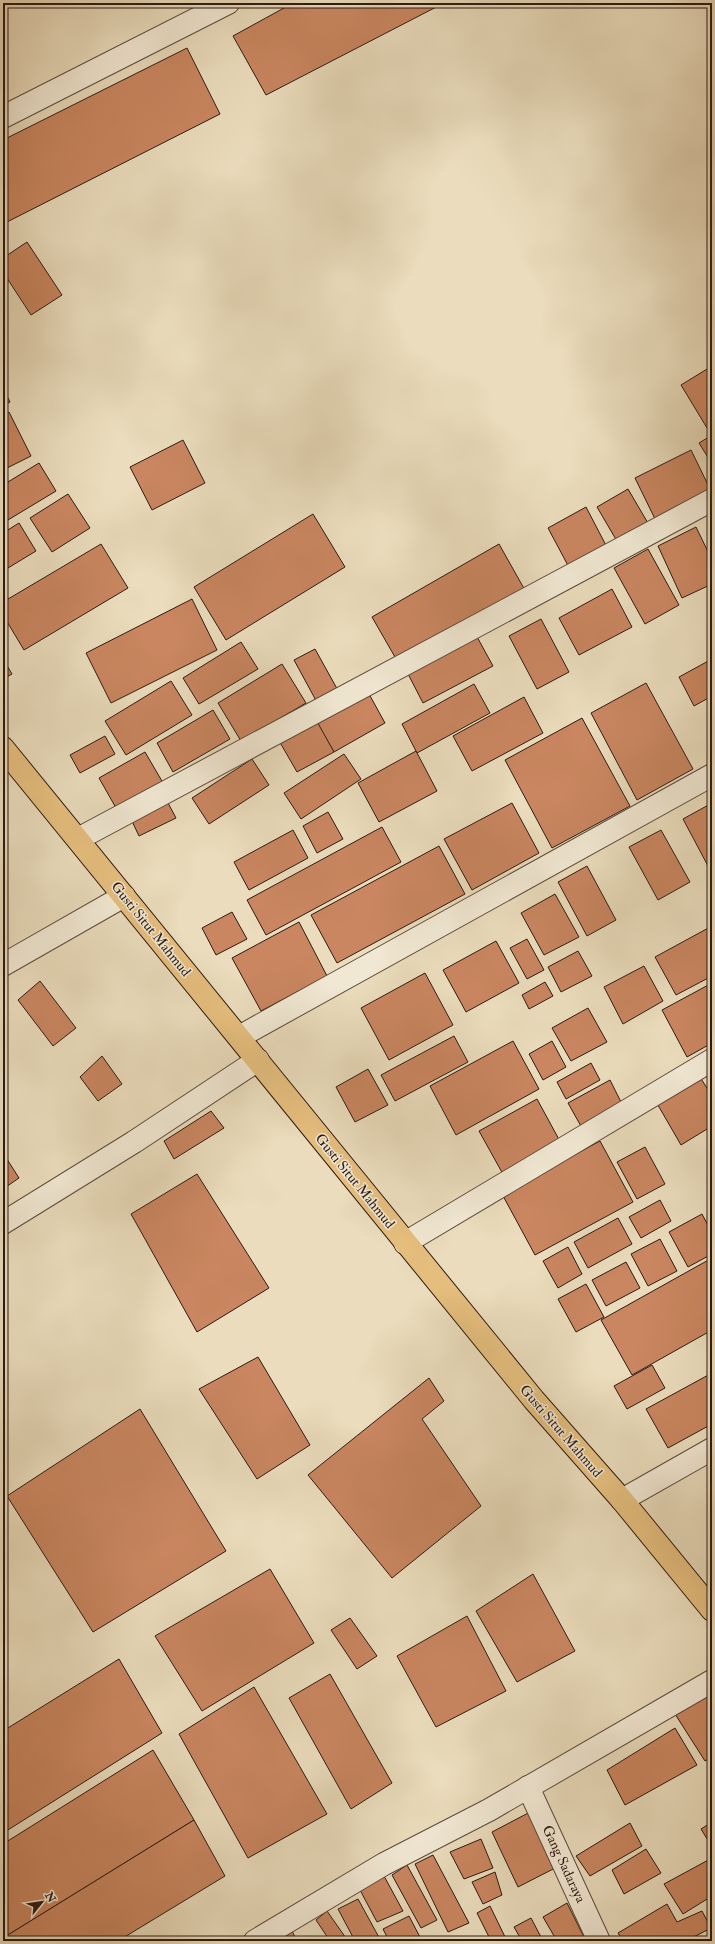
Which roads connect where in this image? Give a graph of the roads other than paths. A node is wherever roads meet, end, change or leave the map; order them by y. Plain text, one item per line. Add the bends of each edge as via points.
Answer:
1 (228, 3) edge
2 (3, 117) edge
3 (712, 500) edge
4 (3, 748) edge
5 (712, 774) edge
6 (78, 839) junction
7 (124, 896) junction
8 (3, 965) edge
9 (239, 1037) junction
10 (258, 1060) junction
11 (712, 1060) edge
12 (3, 1223) edge
13 (405, 1243) junction
14 (712, 1449) edge
15 (622, 1500) junction
16 (712, 1610) edge
17 (712, 1681) edge
18 (528, 1787) junction
19 (255, 1941) edge
20 (599, 1941) edge

1 - 2 street
3 - 6 street
4 - 6 highway, Gusti Situt Mahmud
5 - 9 street
6 - 7 highway, Gusti Situt Mahmud
7 - 8 street
7 - 9 highway, Gusti Situt Mahmud
9 - 10 highway, Gusti Situt Mahmud
10 - 12 street via 134,1142
10 - 13 highway, Gusti Situt Mahmud
11 - 13 street
13 - 15 highway, Gusti Situt Mahmud via 534,1400
14 - 15 street
15 - 16 highway, Gusti Situt Mahmud
17 - 18 street
18 - 19 street via 384,1864
18 - 20 street, Gang Sadaraya

